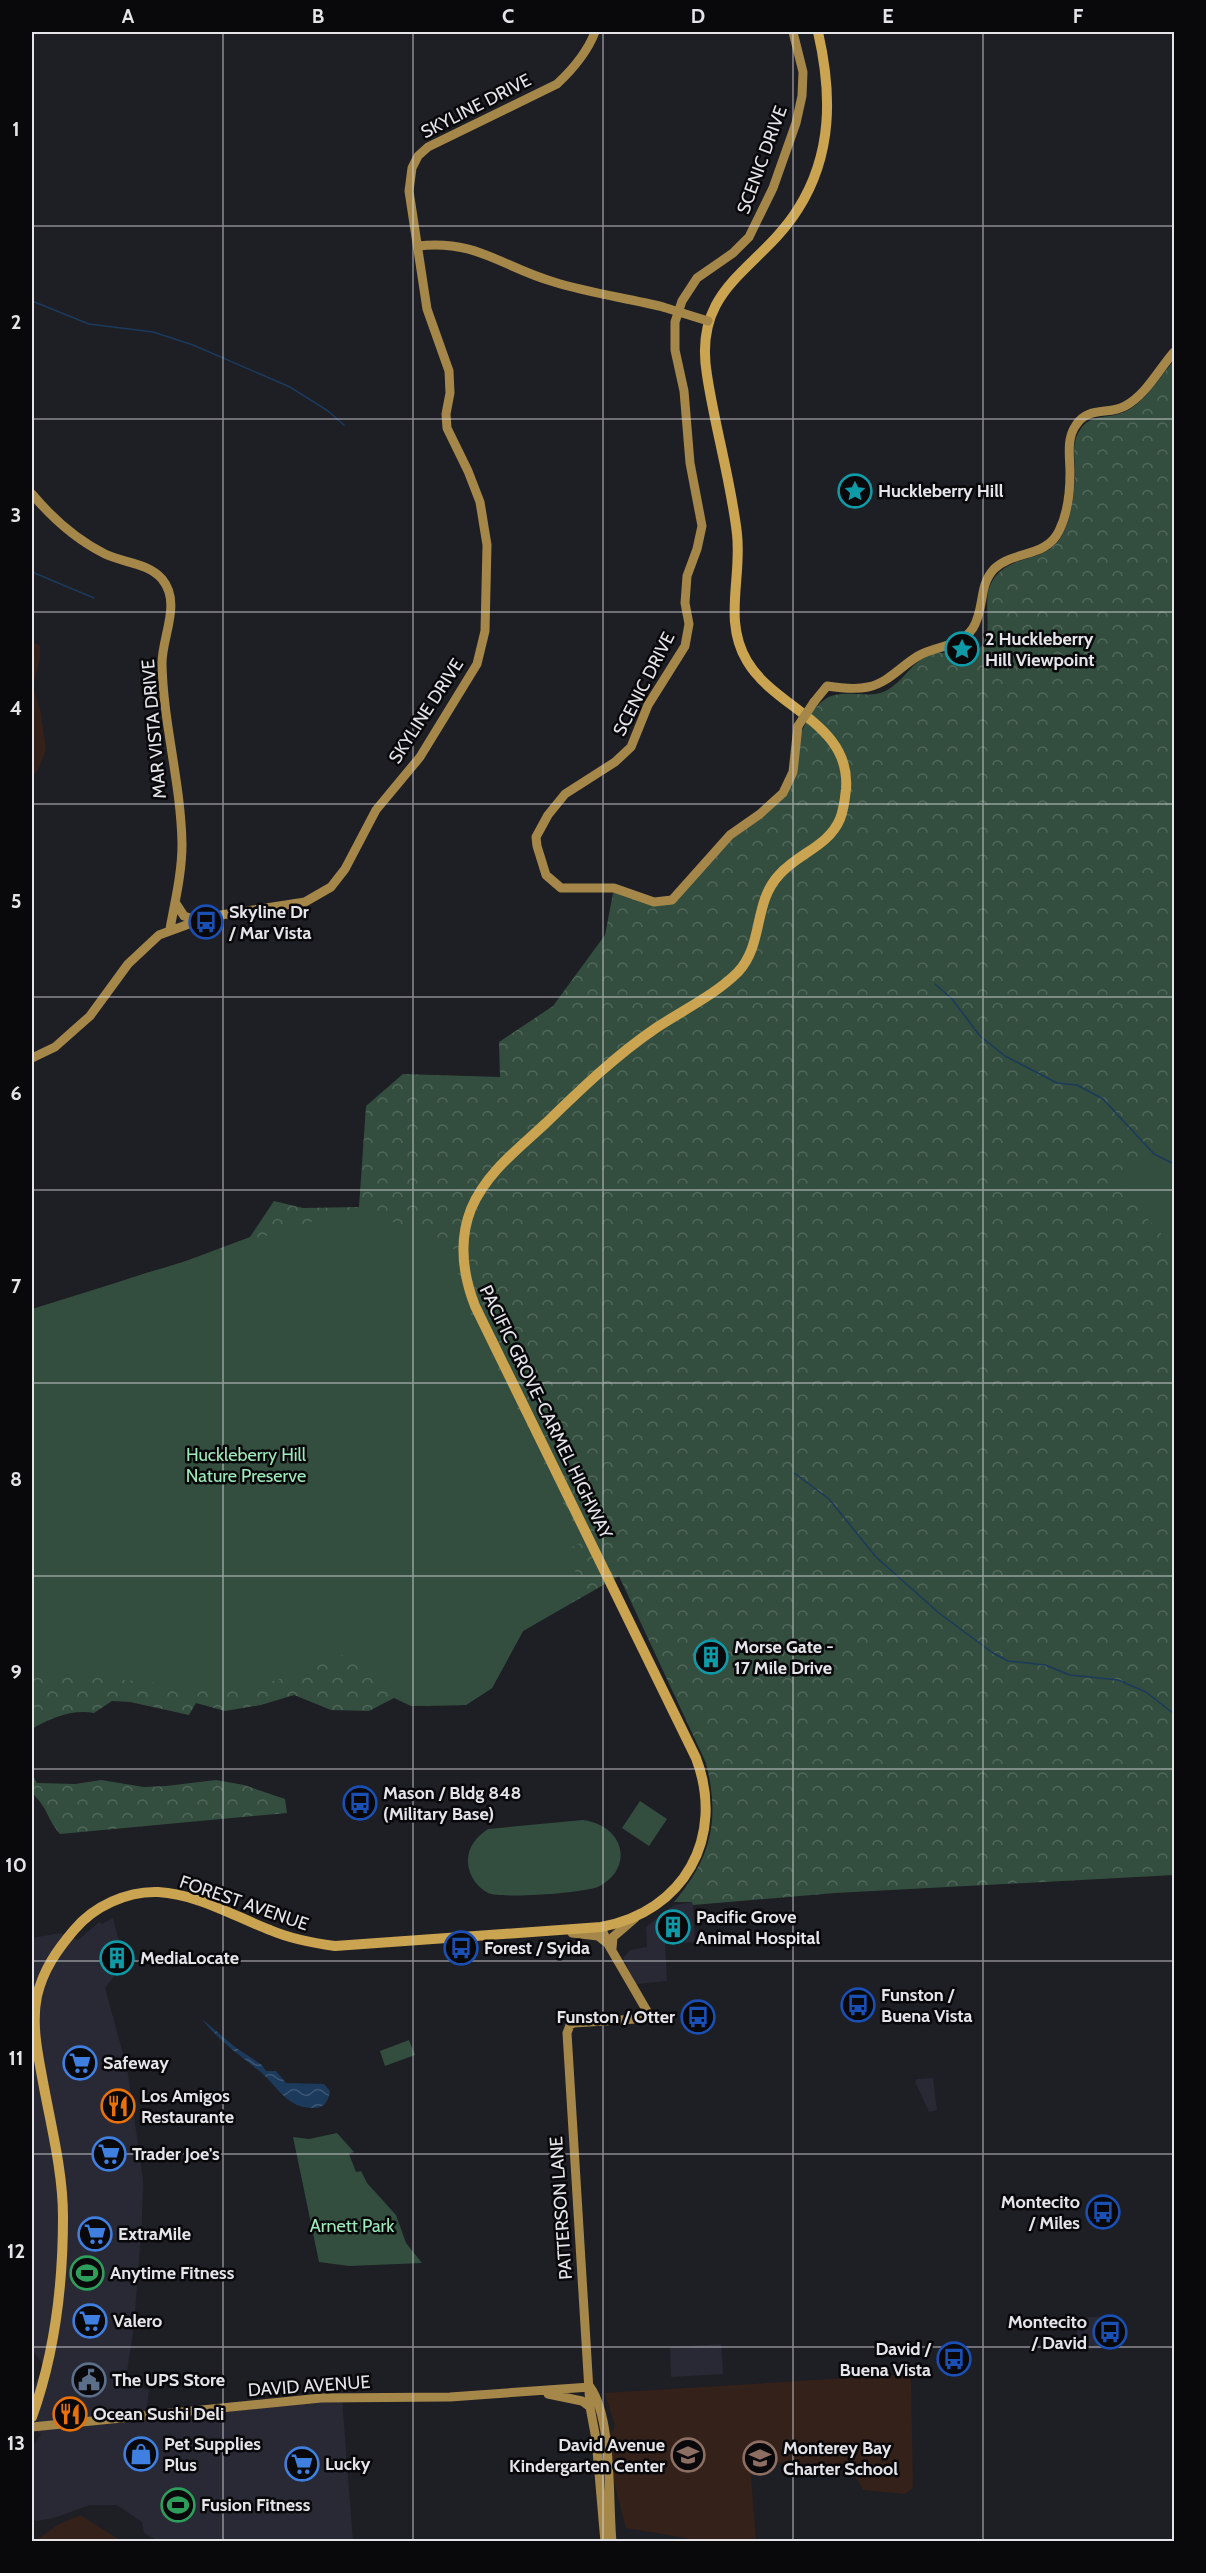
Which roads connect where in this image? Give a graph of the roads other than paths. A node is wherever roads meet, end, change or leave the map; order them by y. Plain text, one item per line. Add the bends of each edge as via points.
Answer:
1 (595, 32) edge
2 (793, 32) edge
3 (818, 32) edge
4 (418, 246) junction
5 (708, 321) junction
6 (1174, 352) edge
7 (32, 494) edge
8 (175, 902) junction
9 (196, 920) junction
10 (170, 929) junction
11 (159, 935) junction
12 (32, 1058) edge
13 (661, 1904) joint
14 (635, 1918) junction
15 (601, 1927) junction
16 (550, 1931) junction
17 (610, 1948) junction
18 (35, 2059) edge
19 (590, 2387) junction
20 (534, 2391) junction
21 (590, 2407) junction
22 (32, 2417) edge
23 (32, 2427) edge
24 (612, 2537) edge
25 (605, 2541) edge
26 (618, 2541) edge

1 - 4 street, SKYLINE DRIVE via 573,69 557,84 435,142 418,156 409,191
2 - 6 street, SCENIC DRIVE, bridge via 803,72 802,96 772,188 749,237 734,253 697,278 685,293 675,322 675,350 702,526 687,576 685,603 689,624 685,646 648,705 631,747 565,794 538,830 537,846 546,875 555,885 570,890 614,888 654,902 672,900 722,843 783,793 794,772 798,726 827,686 875,685 917,656 968,635 976,622 983,587 990,574 1007,560 1043,549 1060,529 1069,489 1070,442 1076,425 1090,413 1117,409 1132,401
3 - 5 main road, PACIFIC GROVE-CARMEL HIGHWAY via 828,94 823,151 799,207 729,284
4 - 5 street, bridge via 460,245 553,282
4 - 9 street, SKYLINE DRIVE via 427,309 449,371 447,428 480,502 487,545 485,631 477,664 420,757 376,810 332,887 297,904
5 - 13 main road, PACIFIC GROVE-CARMEL HIGHWAY via 705,369 737,532 733,608 736,636 762,681 821,726 834,742 846,770 843,810 826,840 785,868 769,887 751,954 735,975 619,1054 488,1180 470,1211 463,1251 466,1283 475,1306 702,1774 706,1807 702,1838 684,1877
7 - 8 street, MAR VISTA DRIVE via 75,536 108,555 154,571 168,588 171,606 162,663 181,831
8 - 9 street via 184,916
8 - 10 street, MAR VISTA DRIVE
8 - 11 street
9 - 10 street, SKYLINE DRIVE
10 - 11 street, SKYLINE DRIVE
11 - 12 street, SKYLINE DRIVE via 128,964 90,1016 55,1047
13 - 14 main road, FOREST AVENUE
14 - 15 main road, FOREST AVENUE
14 - 17 street via 613,1936
15 - 16 main road, FOREST AVENUE
15 - 17 street
16 - 17 street via 598,1936
16 - 18 main road, FOREST AVENUE via 336,1946 288,1937 183,1896 134,1894 89,1915 48,1966 37,1998
17 - 19 street, PATTERSON LANE via 651,2018 574,2023 567,2033
18 - 22 main road, FOREST AVENUE via 59,2172 63,2214 54,2331
19 - 20 street, DAVID AVENUE
19 - 21 street
19 - 24 street via 596,2395 605,2430
20 - 21 street via 582,2401
20 - 23 street, DAVID AVENUE via 450,2397 321,2398
21 - 25 street
24 - 26 street

